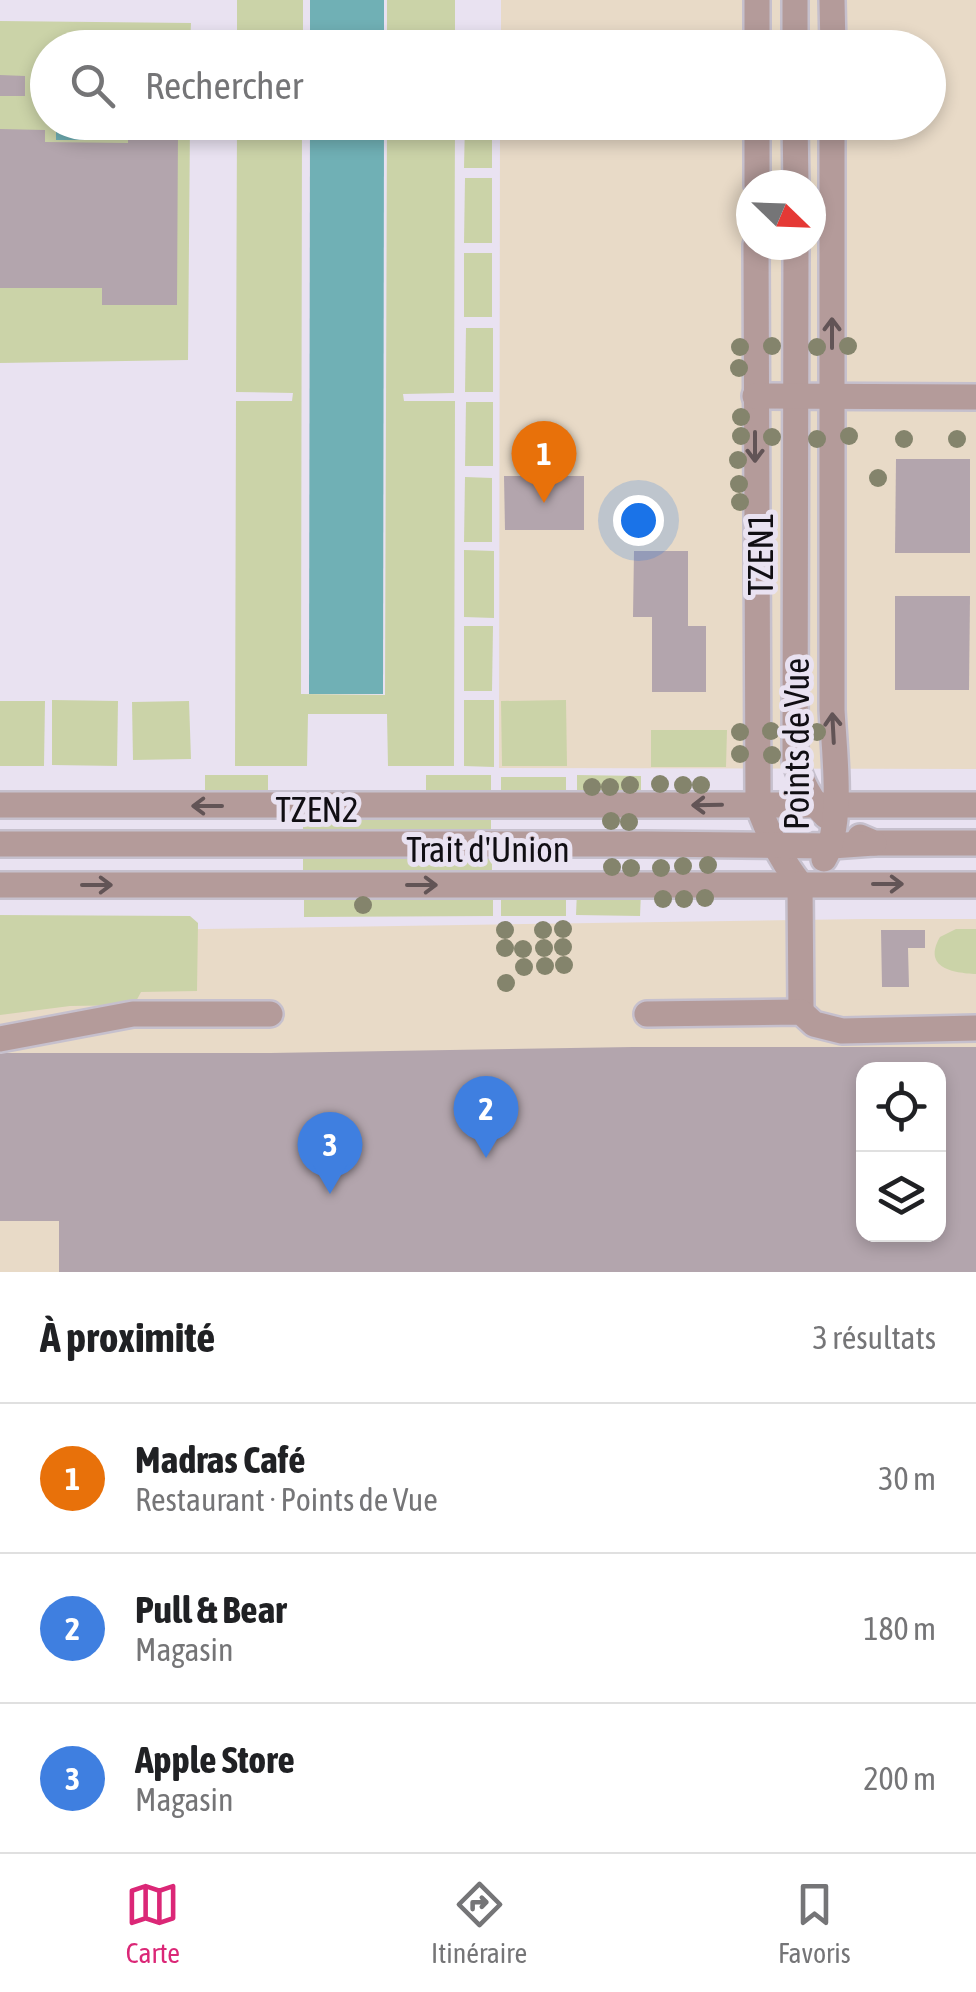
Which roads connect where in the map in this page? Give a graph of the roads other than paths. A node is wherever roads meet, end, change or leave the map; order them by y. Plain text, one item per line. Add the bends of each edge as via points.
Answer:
1 (758, 0) edge
2 (795, 0) edge
3 (832, 0) edge
4 (757, 30) edge
5 (795, 30) edge
6 (832, 30) edge
7 (757, 140) edge
8 (796, 140) edge
9 (832, 140) edge
10 (756, 170) edge
11 (796, 170) edge
12 (756, 260) edge
13 (796, 260) edge
14 (755, 396) junction
15 (795, 396) junction
16 (832, 396) junction
17 (976, 396) edge
18 (835, 776) junction
19 (0, 805) edge
20 (758, 805) junction
21 (976, 805) edge
22 (874, 807) junction
23 (829, 820) junction
24 (976, 843) edge
25 (0, 844) edge
26 (776, 845) junction
27 (800, 884) junction
28 (0, 885) edge
29 (976, 885) edge
30 (800, 1012) junction
31 (270, 1014) dead end
32 (646, 1014) dead end
33 (976, 1028) edge
34 (0, 1039) edge

1 - 4 street
2 - 5 street
3 - 6 street
7 - 10 street
8 - 11 street
16 -> 9 street, Points de Vue
12 - 14 street, Points de Vue
13 - 15 street, TZEN1
14 - 15 street
14 -> 20 street, Points de Vue
15 - 16 street
15 - 23 street, TZEN1 via 795,762
16 - 17 street
18 -> 16 street, Points de Vue
18 - 22 street via 858,802
18 - 23 street, Points de Vue
20 -> 19 street, Trait d'Union
20 - 23 street, Trait d'Union
20 - 26 street, Points de Vue
21 - 22 street, Trait d'Union
22 - 23 street, Trait d'Union
23 - 24 street via 874,842
23 - 26 street, TZEN2
23 - 27 street, Points de Vue via 820,867
25 - 26 street, TZEN2
26 - 27 street, Points de Vue
28 -> 27 street, Trait d'Union
27 -> 29 street, Trait d'Union
27 - 30 street
30 - 32 street
30 - 33 street via 814,1024 842,1031
31 - 34 street via 133,1014

